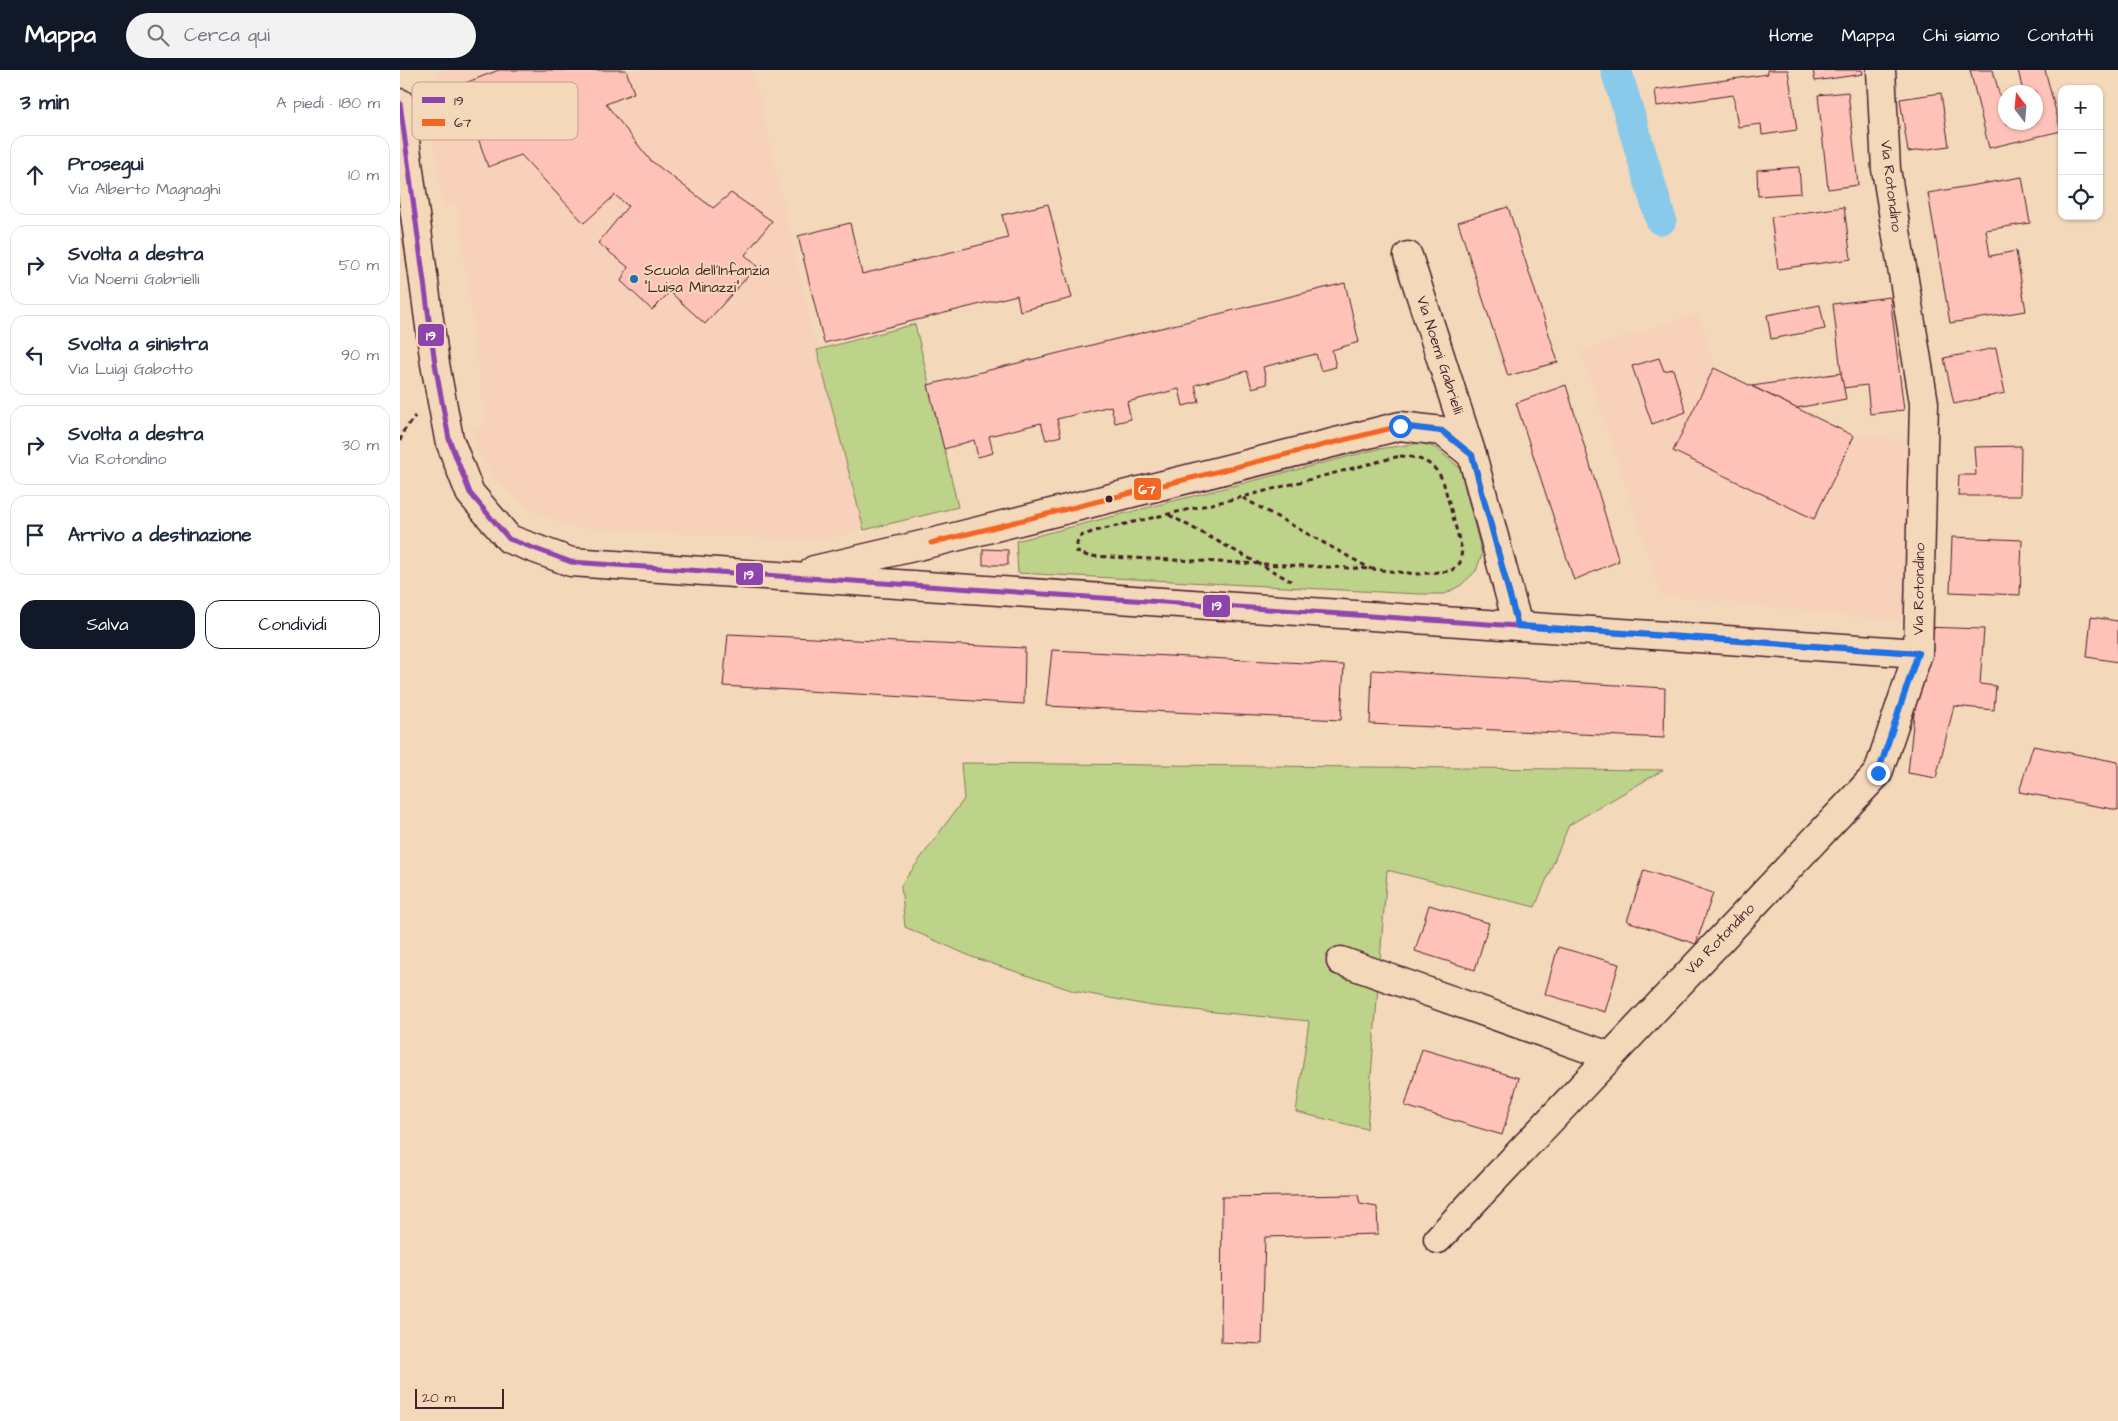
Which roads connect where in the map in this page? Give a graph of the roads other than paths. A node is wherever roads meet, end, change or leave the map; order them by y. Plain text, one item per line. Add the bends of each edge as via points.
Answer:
1 (1881, 70) edge
2 (400, 103) edge
3 (1408, 256) dead end
4 (1472, 455) junction
5 (785, 577) junction
6 (1518, 626) junction
7 (1918, 653) junction
8 (1341, 961) dead end
9 (1609, 1056) junction
10 (1438, 1239) dead end

1 - 7 street, Via Rotondino via 1886,169 1924,403
2 - 5 street via 435,364 449,439 470,493 509,539 571,562
3 - 4 street, Via Noemi Gabrielli
4 - 5 street, Via Noemi Gabrielli via 1442,431 1400,426
4 - 6 street, Via Noemi Gabrielli
5 - 6 street
6 - 7 street
7 - 9 street, Via Rotondino via 1878,773
8 - 9 street
9 - 10 street, Via Rotondino

